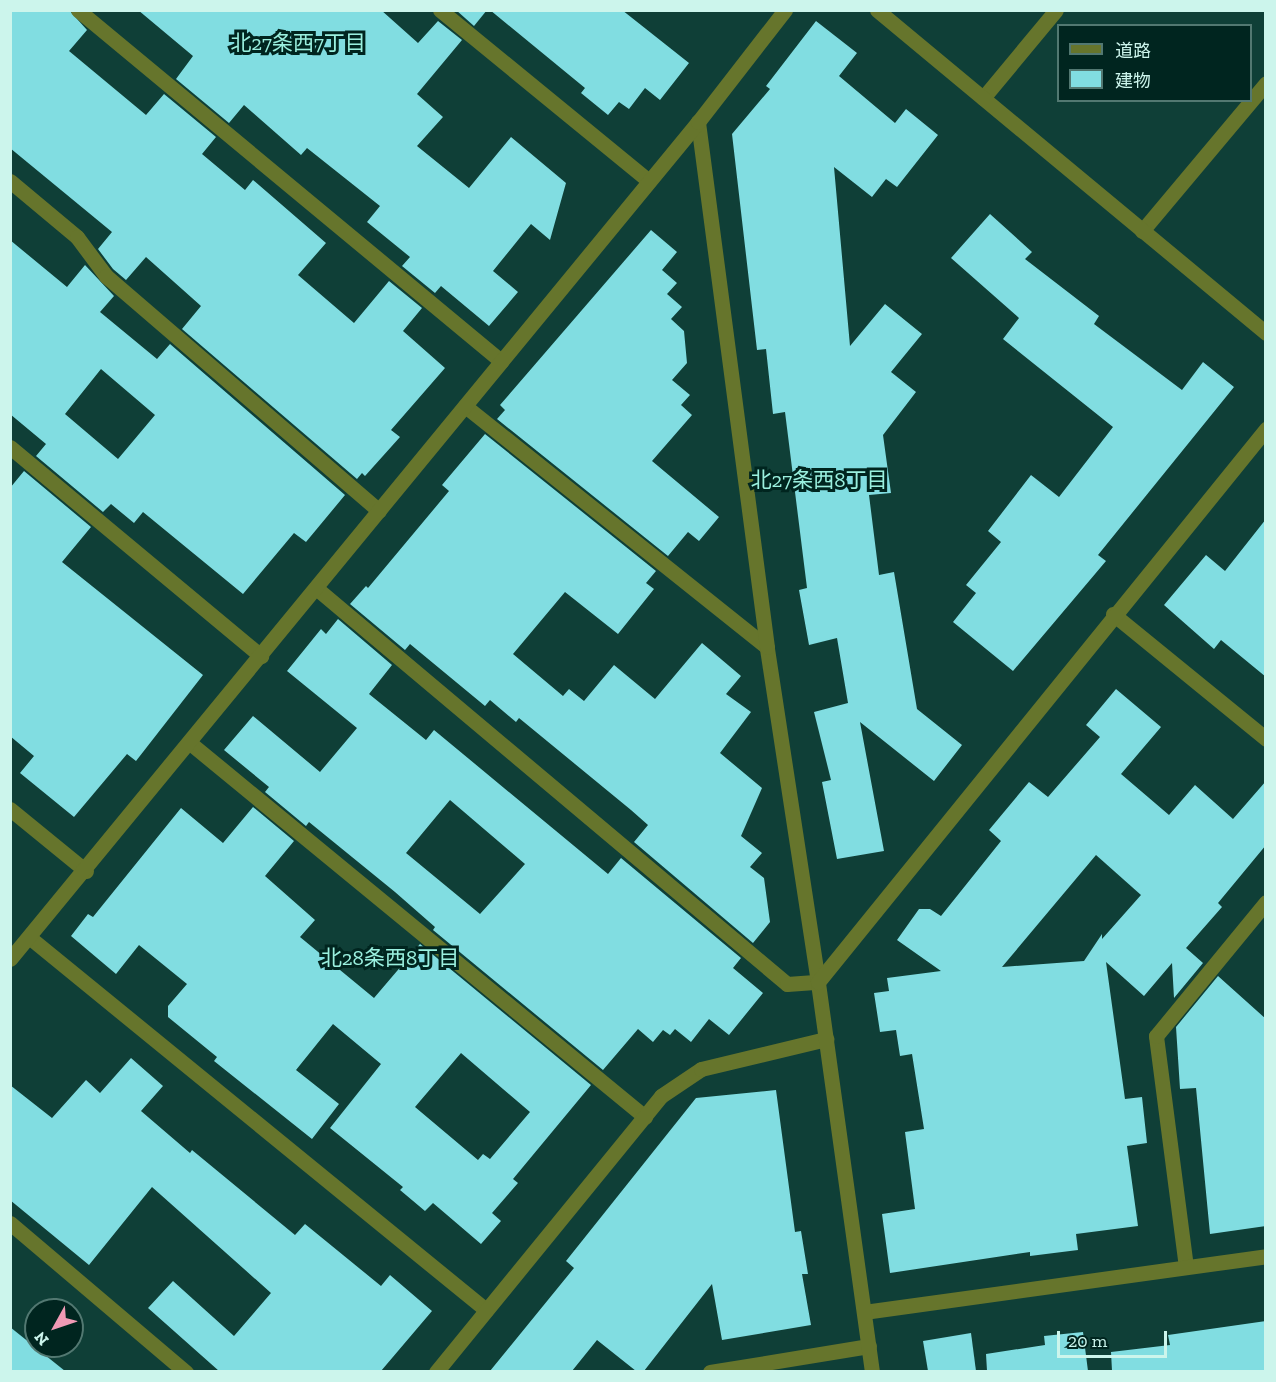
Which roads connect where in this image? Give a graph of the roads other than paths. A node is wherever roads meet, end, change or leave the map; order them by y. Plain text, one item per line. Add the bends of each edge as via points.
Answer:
1 (78, 10) edge
2 (440, 10) edge
3 (785, 10) edge
4 (877, 10) edge
5 (1056, 10) edge
6 (1266, 83) edge
7 (983, 98) junction
8 (1252, 100) edge
9 (1250, 102) edge
10 (698, 122) junction
11 (10, 181) edge
12 (649, 181) junction
13 (1142, 231) junction
14 (1266, 333) edge
15 (501, 361) junction
16 (465, 406) junction
17 (1266, 429) edge
18 (10, 447) edge
19 (379, 511) junction
20 (316, 588) junction
21 (1113, 614) junction
22 (767, 647) junction
23 (261, 656) junction
24 (1266, 739) edge
25 (190, 742) junction
26 (10, 809) edge
27 (86, 871) junction
28 (1266, 902) edge
29 (29, 937) junction
30 (10, 959) edge
31 (818, 982) junction
32 (826, 1039) junction
33 (645, 1117) junction
34 (10, 1223) edge
35 (1266, 1256) edge
36 (1186, 1267) junction
37 (486, 1310) junction
38 (864, 1312) junction
39 (869, 1346) junction
40 (186, 1371) edge
41 (436, 1371) edge
42 (710, 1371) edge
43 (872, 1371) edge

1 - 15 street
2 - 12 street
3 - 10 street
4 - 7 street
5 - 7 street
6 - 8 street
7 - 13 street
9 - 13 street
10 - 12 street
10 - 22 street
11 - 19 street via 77,237 106,276
12 - 15 street
13 - 14 street
15 - 16 street
16 - 19 street
16 - 22 street
17 - 21 street
18 - 23 street
19 - 20 street
20 - 23 street
20 - 31 street via 787,984
21 - 24 street
21 - 31 street
22 - 31 street
23 - 25 street
25 - 27 street
25 - 33 street
26 - 27 street
27 - 29 street
28 - 36 street via 1156,1036
29 - 30 street
29 - 37 street
31 - 32 street
32 - 33 street via 701,1070 661,1096
32 - 38 street
33 - 37 street
34 - 40 street
35 - 36 street
36 - 38 street
37 - 41 street
38 - 39 street
39 - 42 street
39 - 43 street

